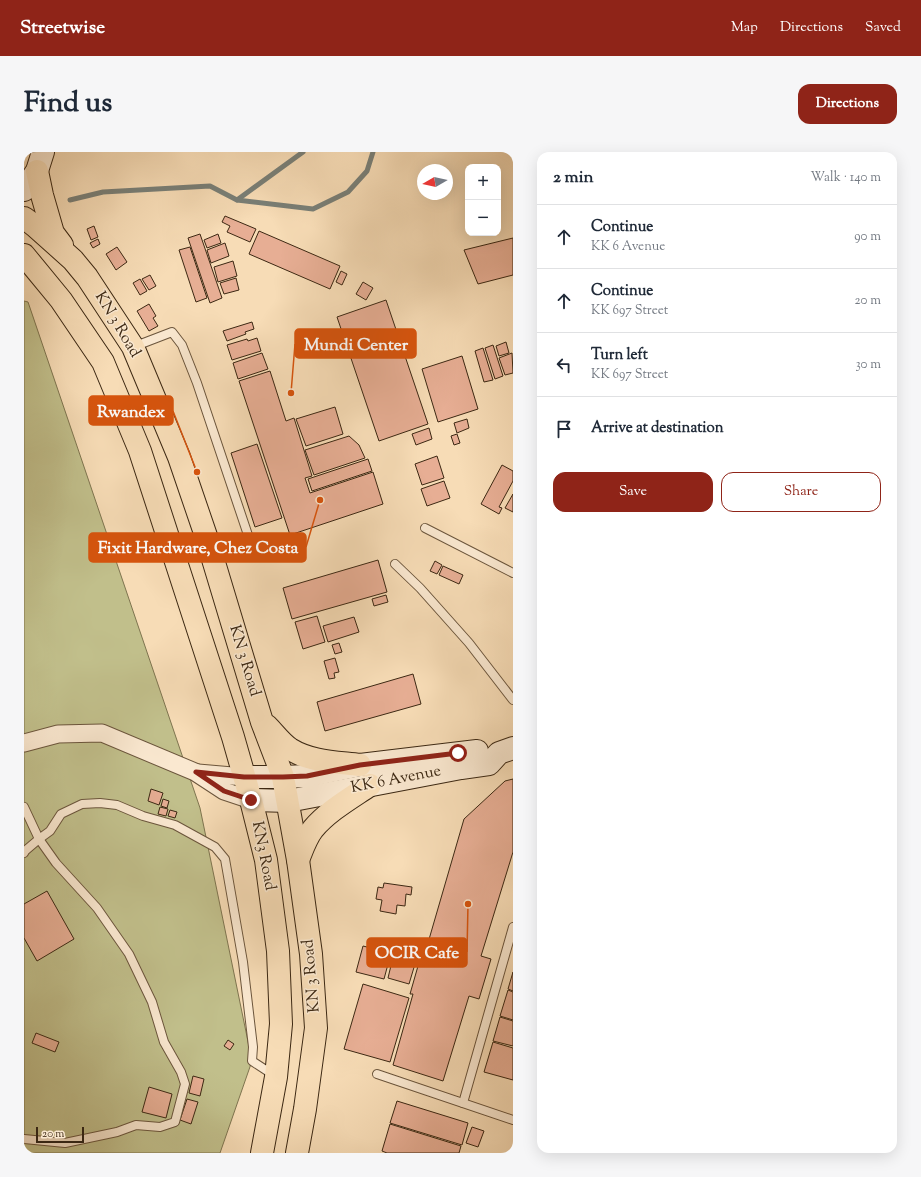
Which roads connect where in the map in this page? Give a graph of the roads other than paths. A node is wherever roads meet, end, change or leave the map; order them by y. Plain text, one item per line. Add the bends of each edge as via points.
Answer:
1 (32, 160) edge
2 (24, 190) edge
3 (24, 218) edge
4 (24, 255) edge
5 (73, 260) junction
6 (133, 347) junction
7 (425, 528) dead end
8 (249, 538) dead end
9 (172, 546) joint
10 (395, 564) dead end
11 (513, 573) edge
12 (513, 700) edge
13 (262, 722) junction
14 (24, 743) edge
15 (506, 751) edge
16 (360, 765) junction
17 (196, 772) junction
18 (244, 777) junction
19 (283, 777) junction
20 (370, 785) junction
21 (251, 800) junction
22 (288, 801) junction
23 (24, 807) edge
24 (39, 839) junction
25 (24, 853) edge
26 (298, 860) junction
27 (513, 927) edge
28 (377, 1074) dead end
29 (276, 1077) junction
30 (463, 1103) junction
31 (513, 1120) edge
32 (24, 1139) edge
33 (262, 1153) edge
34 (297, 1153) edge

1 - 2 main road
1 - 5 highway via 53,233
3 - 5 highway, KN 3 Road
4 - 9 highway, KN 3 Road via 61,300 103,362 140,451
5 - 6 highway, KN 3 Road
6 - 8 lane via 172,332 182,345
6 - 13 highway, KN 3 Road via 179,457 206,536
7 - 11 lane
9 - 18 highway, KN3 Road
10 - 12 lane via 464,637
13 - 16 highway via 289,748 319,760
13 - 19 highway, KN 3 Road
14 - 17 street via 58,734 102,733
15 - 16 main road, KK 6 Avenue via 487,749
15 - 20 main road, KK 6 Avenue via 489,764
16 - 19 main road, KK 6 Avenue via 307,776
17 - 18 street
17 - 21 street via 224,791
18 - 19 main road, KK 6 Avenue
18 - 21 highway, KN3 Road
19 - 22 highway, KN 3 Road
20 - 22 main road, KK 6 Avenue
20 - 26 highway via 313,829
21 - 22 main road, KK 6 Avenue
21 - 29 highway, KN3 Road via 266,860 278,951 281,1024
22 - 26 highway, KN 3 Road
23 - 24 lane
24 - 25 lane
24 - 29 lane via 50,831 62,814 82,804 100,803 117,805 175,826 215,847 225,858 242,962 253,1047 252,1061
24 - 32 lane via 56,863 97,908 129,954 152,1002 164,1042 185,1084 175,1122 160,1127 136,1125 117,1132 65,1143
26 - 34 highway, KN 3 Road via 311,954 316,1028
27 - 30 lane
28 - 30 lane
29 - 33 highway, KN3 Road
30 - 31 lane

